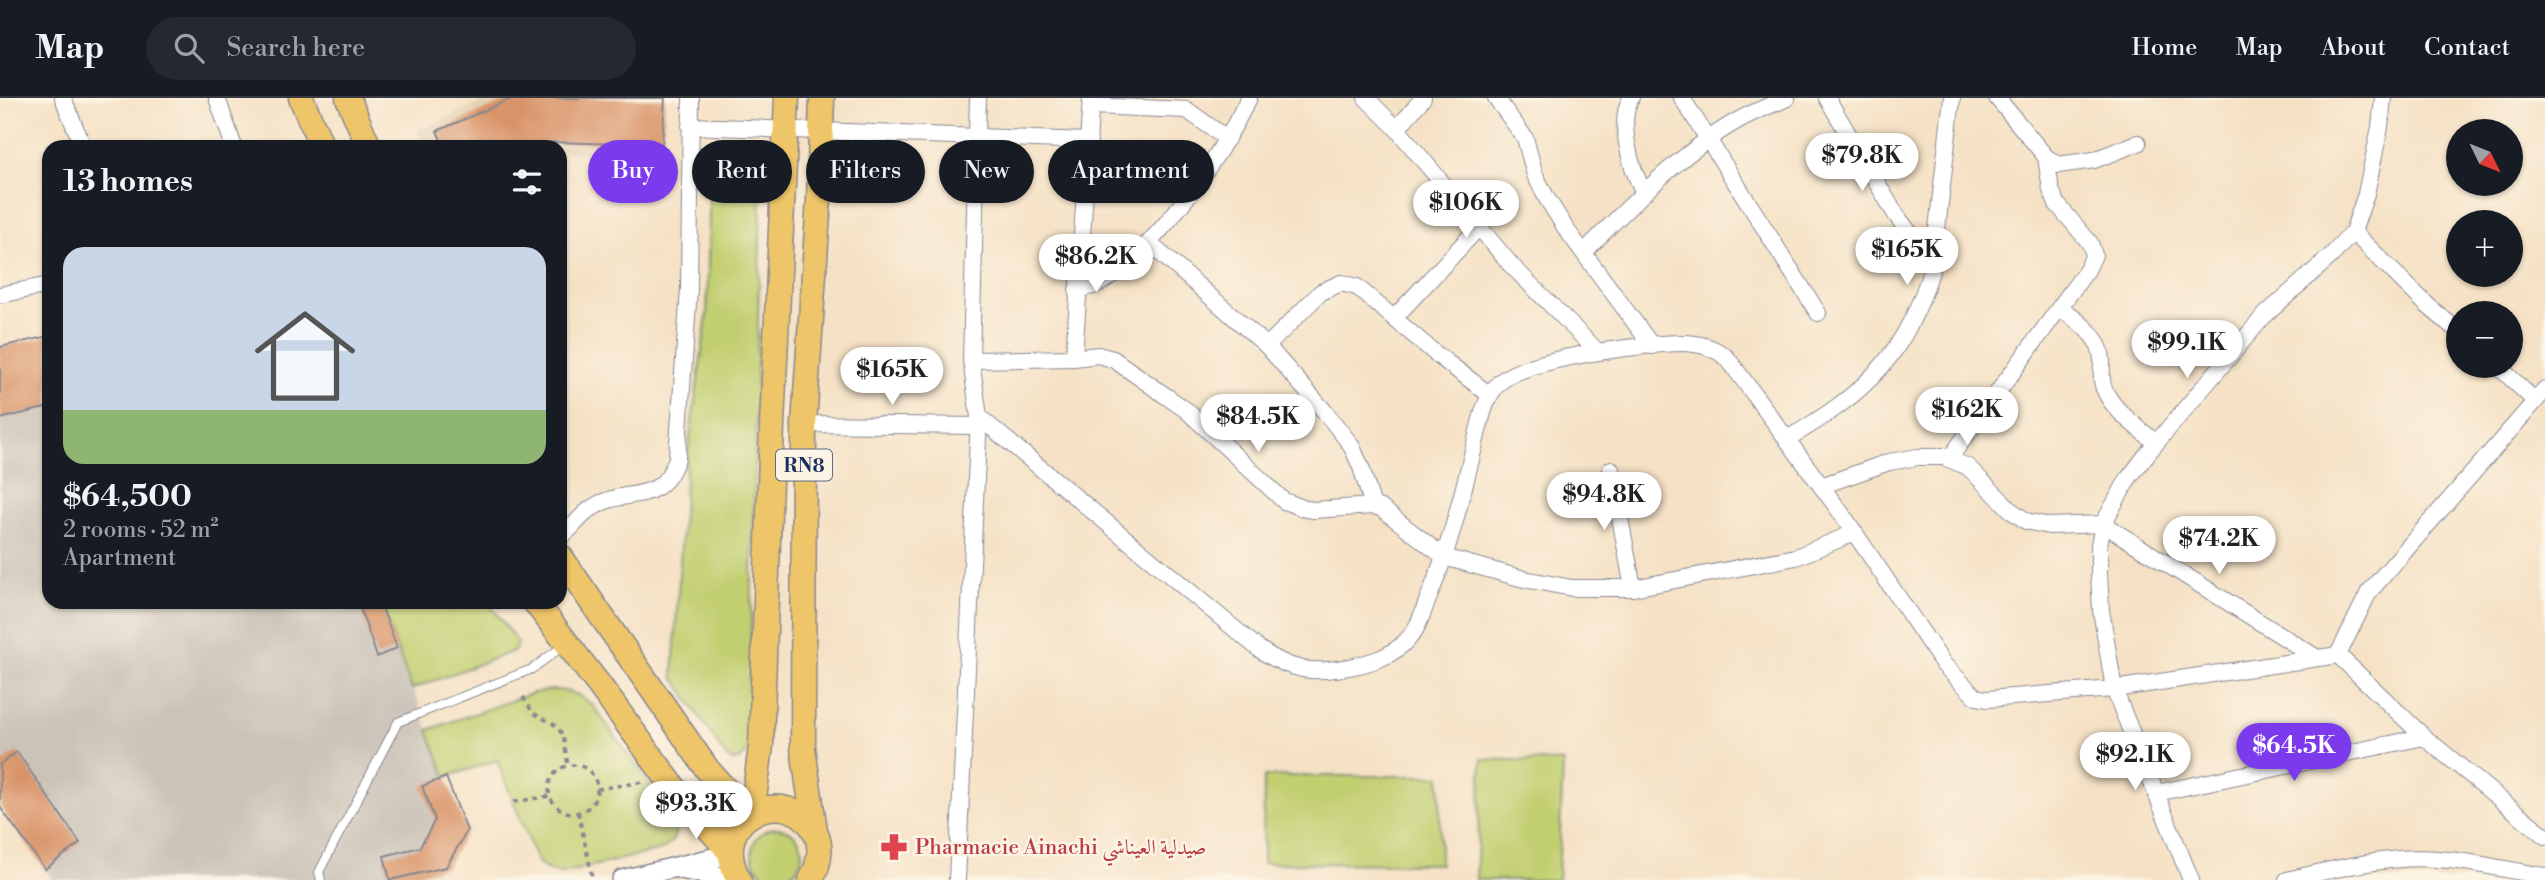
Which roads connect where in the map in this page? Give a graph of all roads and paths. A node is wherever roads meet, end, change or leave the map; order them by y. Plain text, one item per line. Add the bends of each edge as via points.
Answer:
1 (64, 98) edge
2 (217, 98) edge
3 (300, 98) edge
4 (348, 98) edge
5 (691, 98) edge
6 (788, 98) edge
7 (822, 98) edge
8 (978, 98) edge
9 (1249, 98) edge
10 (1366, 98) edge
11 (1423, 98) edge
12 (1496, 98) edge
13 (1631, 98) edge
14 (1682, 98) edge
15 (1787, 98) edge
16 (1827, 98) edge
17 (1952, 98) edge
18 (1997, 98) edge
19 (2377, 99) edge
20 (1091, 102) edge
21 (690, 126) junction
22 (1397, 129) junction
23 (787, 130) junction
24 (821, 131) junction
25 (979, 137) junction
26 (1227, 139) junction
27 (80, 140) edge
28 (232, 140) edge
29 (319, 140) edge
30 (366, 140) edge
31 (1062, 140) edge
32 (1089, 140) edge
33 (1709, 141) junction
34 (2138, 143) dead end
35 (2046, 156) junction
36 (1644, 192) junction
37 (1084, 203) edge
38 (1479, 226) junction
39 (2353, 232) junction
40 (1149, 243) junction
41 (1584, 252) junction
42 (1933, 264) junction
43 (42, 286) edge
44 (1077, 289) junction
45 (0, 295) edge
46 (2061, 308) junction
47 (1818, 313) dead end
48 (1395, 317) junction
49 (2446, 321) edge
50 (1267, 346) junction
51 (1652, 346) junction
52 (1597, 351) junction
53 (1074, 358) junction
54 (971, 360) junction
55 (2515, 378) edge
56 (1490, 395) junction
57 (2540, 395) edge
58 (979, 421) junction
59 (804, 424) junction
60 (1787, 439) junction
61 (2156, 443) junction
62 (1949, 459) junction
63 (1611, 469) dead end
64 (1821, 486) junction
65 (1373, 506) junction
66 (2103, 524) junction
67 (567, 533) edge
68 (1854, 533) junction
69 (1444, 557) junction
70 (567, 566) edge
71 (1633, 589) junction
72 (540, 609) edge
73 (567, 643) junction
74 (2337, 655) junction
75 (2317, 658) junction
76 (632, 662) junction
77 (599, 685) junction
78 (2114, 689) junction
79 (523, 696) dead end
80 (2424, 737) junction
81 (761, 746) junction
82 (803, 748) junction
83 (568, 765) junction
84 (707, 769) junction
85 (648, 782) dead end
86 (597, 789) junction
87 (678, 793) junction
88 (2156, 793) junction
89 (550, 796) junction
90 (514, 802) dead end
91 (578, 812) junction
92 (750, 815) junction
93 (814, 831) junction
94 (2545, 835) edge
95 (730, 853) junction
96 (671, 874) edge
97 (2545, 876) edge
98 (321, 880) edge
99 (593, 880) edge
100 (622, 880) edge
101 (739, 880) edge
102 (811, 880) edge
103 (957, 880) edge
104 (2191, 880) edge
105 (2287, 880) edge

1 - 27 street
2 - 28 street
3 - 29 main road
4 - 30 main road
5 - 21 street
6 - 23 main road, RN8
7 - 24 main road, RN8
8 - 25 street
9 - 26 street
10 - 22 street
11 - 22 street
12 - 41 street via 1525,138 1546,197
13 - 36 street via 1626,113 1628,154
14 - 33 street
15 - 33 street via 1747,116
16 - 42 street via 1896,215
17 - 42 street
18 - 35 street
19 - 39 street via 2380,127
20 - 26 street via 1187,110
20 - 32 street
21 - 23 street
21 - 67 street via 689,289 677,458 663,483 640,495 593,507
22 - 38 street
23 - 24 street
23 - 81 main road, RN8
24 - 25 street
24 - 59 main road, RN8
25 - 31 street
25 - 54 street
26 - 40 street
33 - 36 street
33 - 47 street
34 - 35 street via 2070,165 2058,165
35 - 46 street via 2057,204 2090,243 2094,255
36 - 41 street
37 - 44 street
38 - 48 street
38 - 52 street via 1511,265
39 - 49 street
39 - 61 street via 2263,317
40 - 44 street via 1096,285
40 - 50 street
41 - 51 street
42 - 60 street via 1926,290 1895,351 1865,385
43 - 45 street
44 - 53 street
46 - 61 street via 2093,335 2101,349 2101,378 2111,403
46 - 62 street
48 - 50 street via 1357,287 1341,283 1321,292
48 - 56 street
50 - 65 street via 1351,445
51 - 52 street
51 - 60 street via 1693,344 1719,350
52 - 56 street via 1528,368 1507,377
53 - 54 street
53 - 65 street via 1098,355 1126,368 1186,410 1284,501 1314,510
54 - 58 street
55 - 57 street
56 - 69 street
57 - 74 street via 2369,592
58 - 59 street
58 - 69 street via 1259,649 1289,666 1317,671 1362,664 1405,642 1416,629
58 - 103 street
59 - 82 main road, RN8
60 - 64 street
61 - 66 street via 2128,479
62 - 64 street via 1917,457 1889,462
62 - 66 street via 1968,467 2026,521 2049,526
63 - 71 street
64 - 68 street
65 - 69 street
66 - 75 street
66 - 78 street via 2099,574
68 - 71 street via 1796,557
68 - 78 street via 1944,665 1976,696 1987,699
69 - 71 street via 1572,589
70 - 76 main road
72 - 73 main road
73 - 77 main road
73 - 98 lane via 532,669 398,722 319,872
74 - 75 street
74 - 80 street
75 - 78 street
76 - 77 main road
76 - 84 main road
77 - 87 main road
78 - 88 street
79 - 83 path via 533,713 563,735
80 - 88 street
80 - 94 street
81 - 82 main road
81 - 92 main road, RN8
82 - 93 main road, RN8
83 - 86 path via 584,767 595,778
83 - 89 path via 551,780
84 - 87 main road
84 - 92 main road
85 - 86 path
86 - 91 path via 594,801
87 - 95 main road
88 - 104 street
89 - 90 path
89 - 91 path via 559,809
91 - 99 path
92 - 93 main road via 780,808 806,820
92 - 95 main road, RN8 via 735,832
93 - 102 main road, RN8 via 820,857
95 - 96 street
95 - 101 main road
96 - 100 street
96 - 101 street
97 - 105 street via 2413,859

